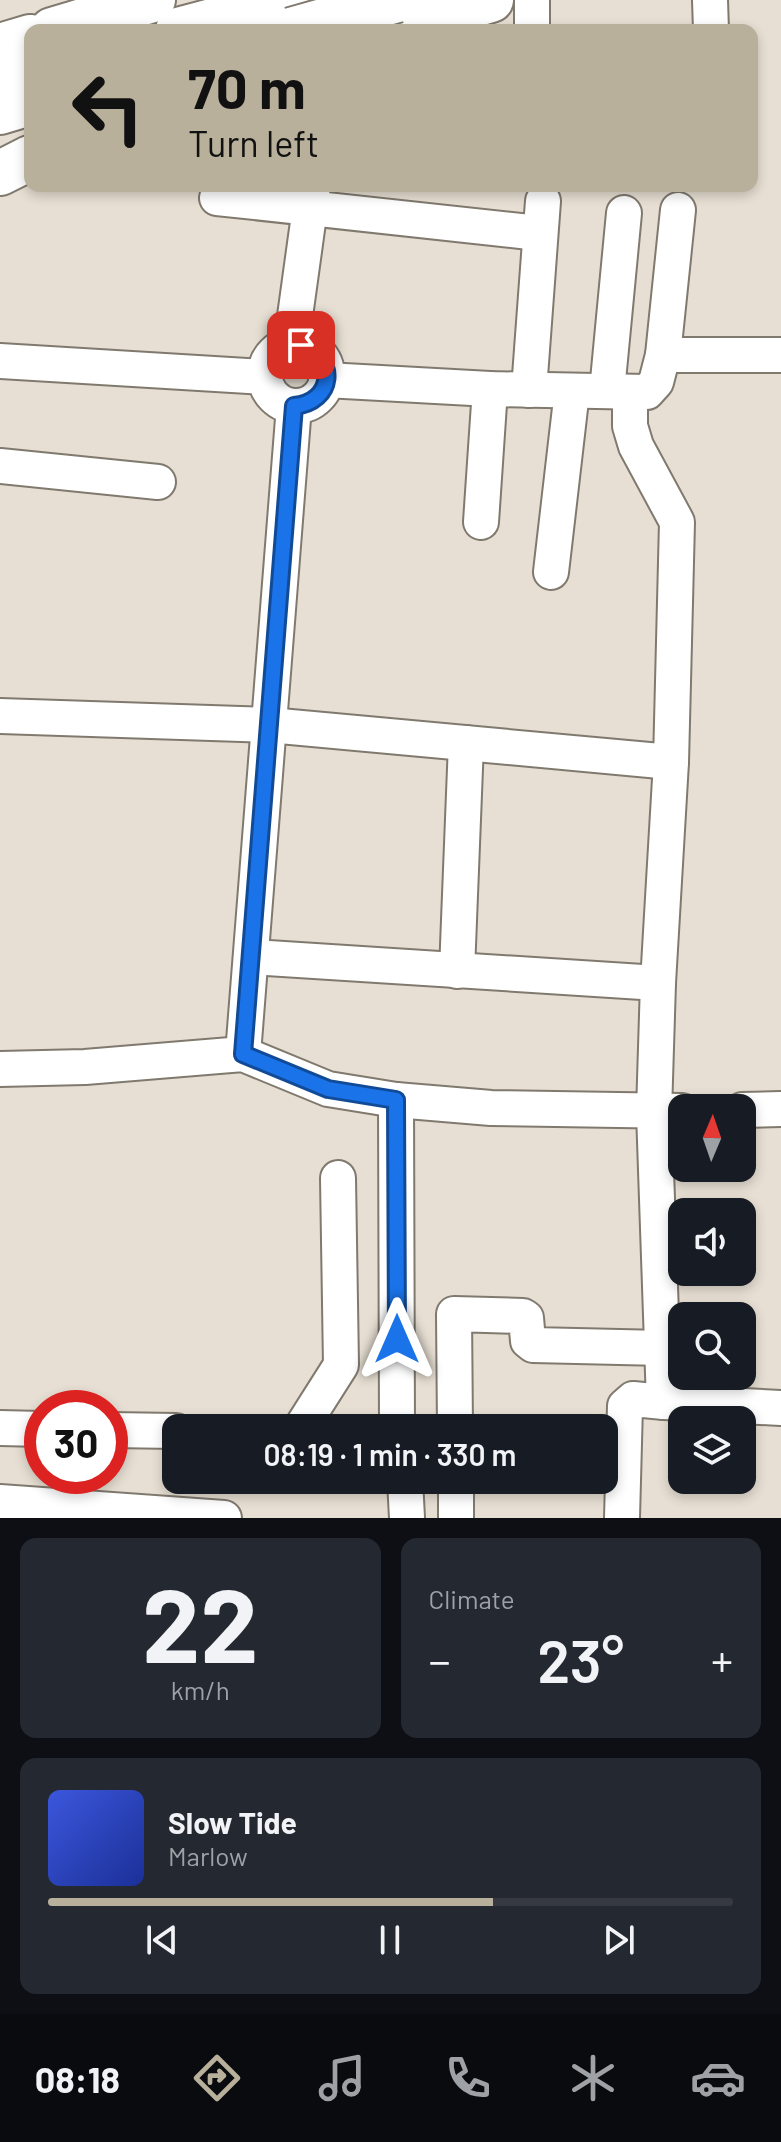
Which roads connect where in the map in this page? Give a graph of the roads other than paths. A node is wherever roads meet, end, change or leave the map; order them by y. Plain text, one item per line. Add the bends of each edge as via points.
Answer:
1 (153, 0) edge
2 (291, 0) edge
3 (371, 0) edge
4 (397, 0) edge
5 (491, 0) edge
6 (532, 0) edge
7 (710, 0) edge
8 (72, 24) edge
9 (201, 24) edge
10 (312, 24) edge
11 (376, 24) edge
12 (410, 24) edge
13 (532, 24) edge
14 (711, 24) edge
15 (24, 39) edge
16 (0, 46) edge
17 (24, 72) edge
18 (0, 79) edge
19 (24, 105) edge
20 (0, 112) edge
21 (24, 161) edge
22 (0, 173) edge
23 (217, 198) dead end
24 (312, 198) edge
25 (678, 210) dead end
26 (624, 213) dead end
27 (291, 345) junction
28 (663, 355) junction
29 (781, 355) edge
30 (0, 361) edge
31 (265, 377) junction
32 (326, 380) junction
33 (490, 389) junction
34 (529, 390) junction
35 (572, 391) junction
36 (618, 392) junction
37 (294, 406) junction
38 (0, 466) edge
39 (158, 482) dead end
40 (481, 522) dead end
41 (551, 572) dead end
42 (0, 716) edge
43 (269, 725) junction
44 (466, 743) junction
45 (671, 762) junction
46 (252, 957) junction
47 (457, 971) junction
48 (658, 983) junction
49 (243, 1054) junction
50 (0, 1069) edge
51 (396, 1100) junction
52 (781, 1109) edge
53 (756, 1110) edge
54 (668, 1111) edge
55 (338, 1178) dead end
56 (663, 1348) junction
57 (664, 1402) junction
58 (781, 1408) edge
59 (310, 1414) edge
60 (397, 1414) edge
61 (455, 1414) edge
62 (0, 1428) edge
63 (24, 1429) edge
64 (128, 1430) edge
65 (162, 1431) edge
66 (618, 1446) edge
67 (406, 1494) edge
68 (461, 1494) edge
69 (618, 1494) edge
70 (0, 1502) edge
71 (224, 1518) edge
72 (407, 1518) edge
73 (456, 1518) edge
74 (622, 1518) edge

1 - 8 main road
2 - 9 main road
3 - 11 main road
4 - 10 main road, bridge
5 - 12 main road
6 - 13 street
7 - 14 street
15 - 16 main road
17 - 18 main road
19 - 20 main road
21 - 22 main road
23 - 24 street
24 - 27 street
24 - 34 street via 541,217
25 - 28 street
26 - 36 street
27 - 31 street via 269,360
27 - 32 street via 317,353
28 - 29 street
28 - 36 street via 652,389
30 - 31 street
31 - 37 street via 277,400
32 - 33 street
32 - 37 street via 311,402
33 - 34 street
33 - 40 street
34 - 35 street
35 - 36 street
35 - 41 street
36 - 45 street via 636,446 677,522
37 - 43 street
38 - 39 street
42 - 43 street
43 - 44 street
43 - 46 street
44 - 45 street
44 - 47 street
45 - 48 street
46 - 47 street
46 - 49 street
47 - 48 street
48 - 54 street
49 - 50 street
49 - 51 street via 328,1089
51 - 54 street via 491,1108
51 - 60 street
52 - 53 street
54 - 56 street
55 - 59 street via 341,1365
56 - 57 street
56 - 61 street via 533,1345 523,1316 454,1314
57 - 58 street
57 - 66 street via 633,1399 625,1406
62 - 63 street
64 - 65 street
67 - 72 street
68 - 73 street
69 - 74 street
70 - 71 street

